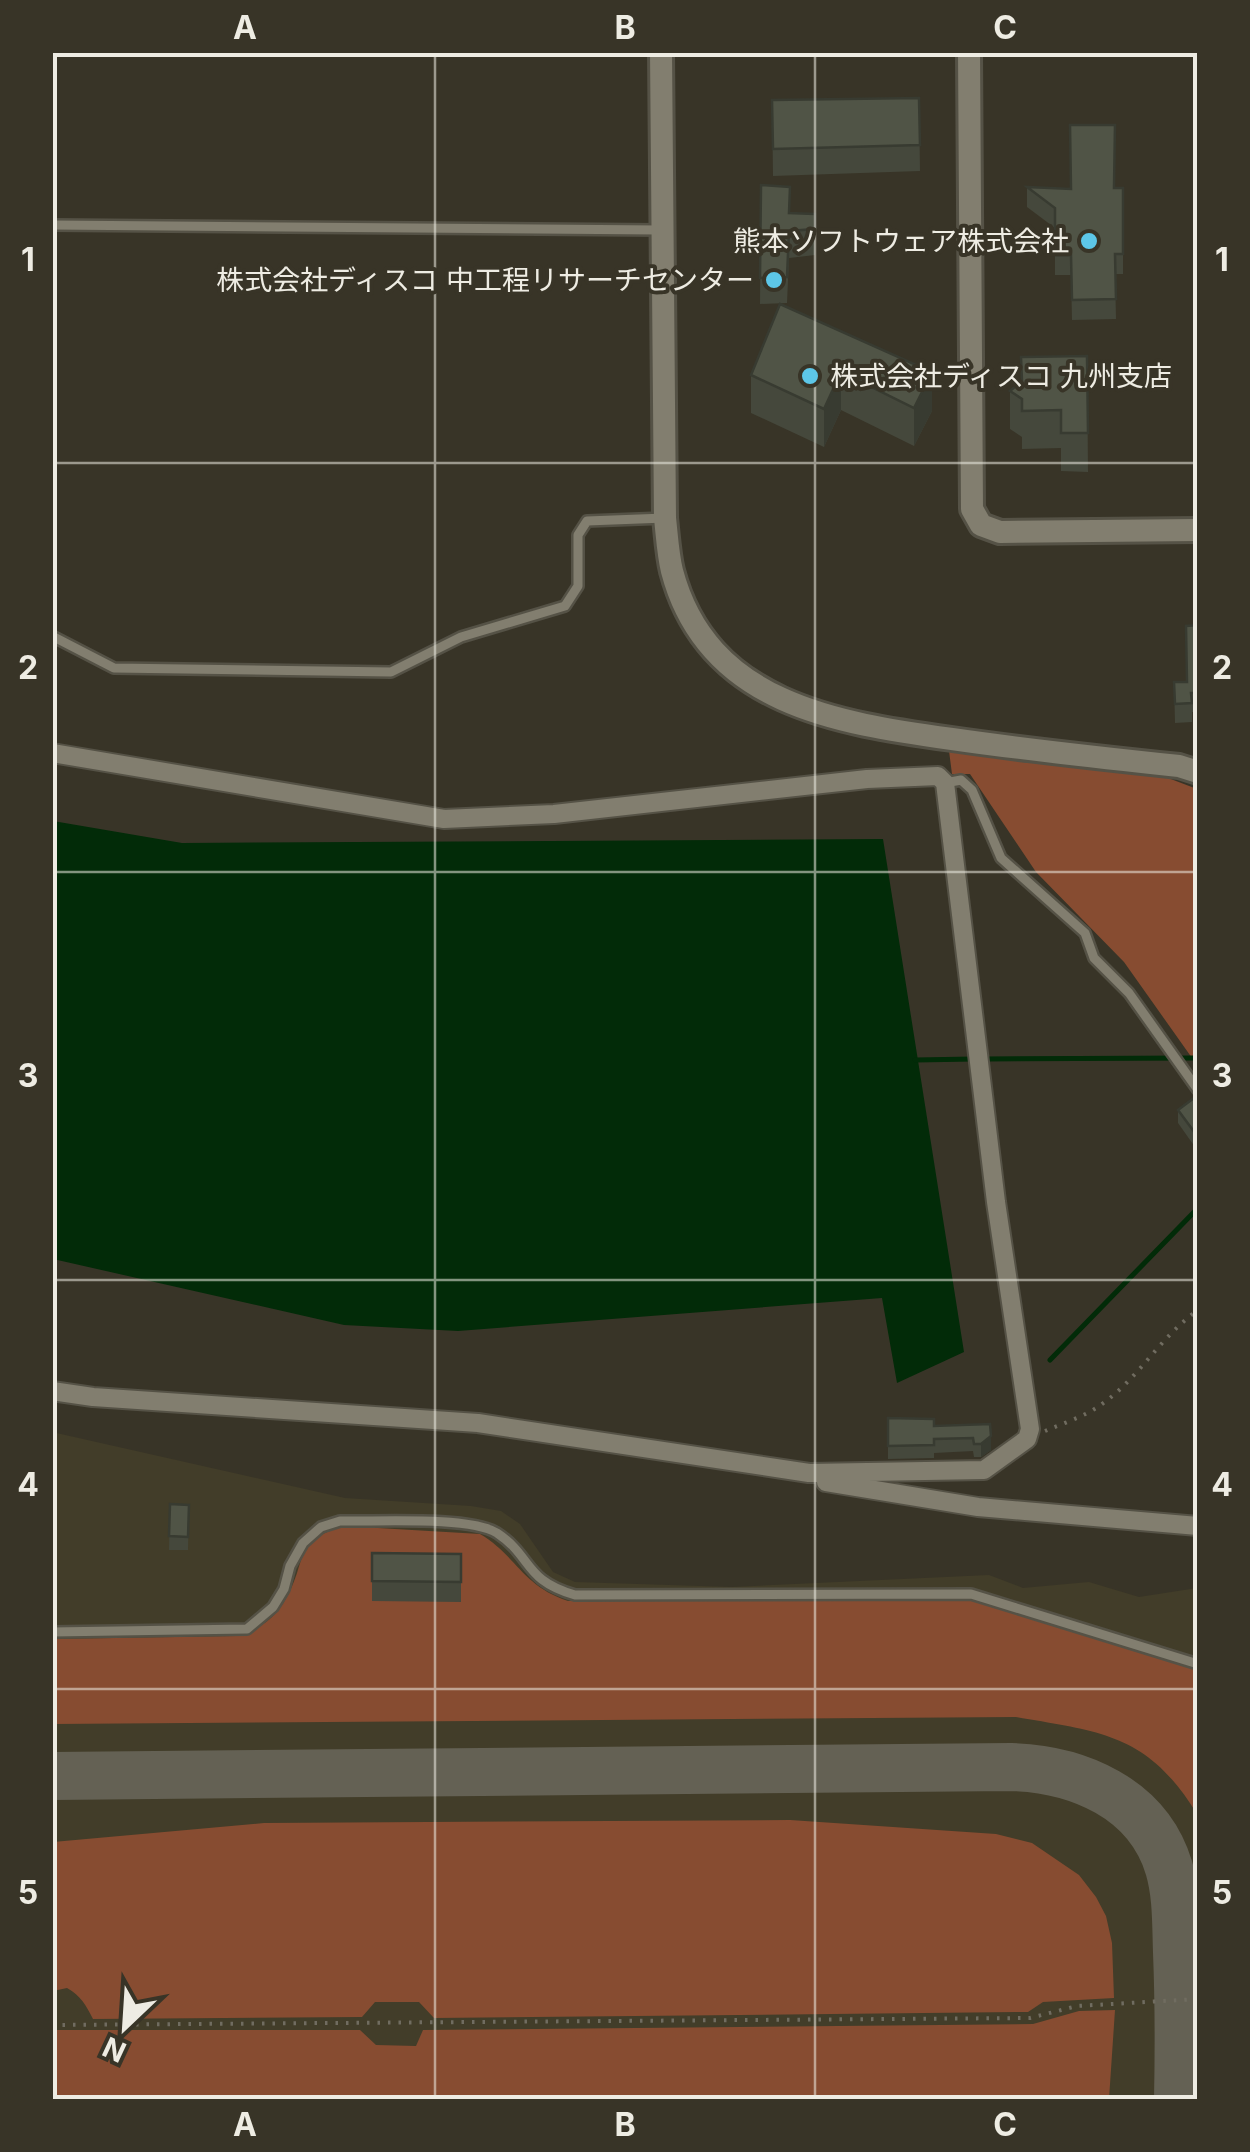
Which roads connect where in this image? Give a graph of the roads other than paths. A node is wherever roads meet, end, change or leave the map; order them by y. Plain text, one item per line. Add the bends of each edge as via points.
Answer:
1 (661, 52) edge
2 (969, 52) edge
3 (52, 225) edge
4 (662, 230) junction
5 (665, 518) junction
6 (1198, 530) edge
7 (52, 636) edge
8 (52, 753) edge
9 (1191, 767) edge
10 (944, 783) junction
11 (1198, 1090) edge
12 (52, 1391) edge
13 (478, 1423) junction
14 (1198, 1526) edge
15 (52, 1632) edge
16 (1198, 1664) edge

1 - 4 street
2 - 6 street via 972,509 981,526 1000,532
3 - 4 lane
4 - 5 street
5 - 7 lane via 587,522 578,535 578,586 565,606 461,637 391,672 114,668
5 - 9 street via 672,570 704,639 751,685 777,699 899,732
8 - 10 street via 444,819 554,814 868,779 938,776
10 - 11 lane via 961,780 972,790 1001,858 1084,933 1094,958 1129,993
10 - 13 street via 1027,1439 984,1470 809,1474
12 - 13 street
13 - 14 street via 978,1507
15 - 16 lane via 247,1629 284,1589 302,1543 322,1528 340,1521 470,1524 508,1541 536,1578 576,1595 971,1594

